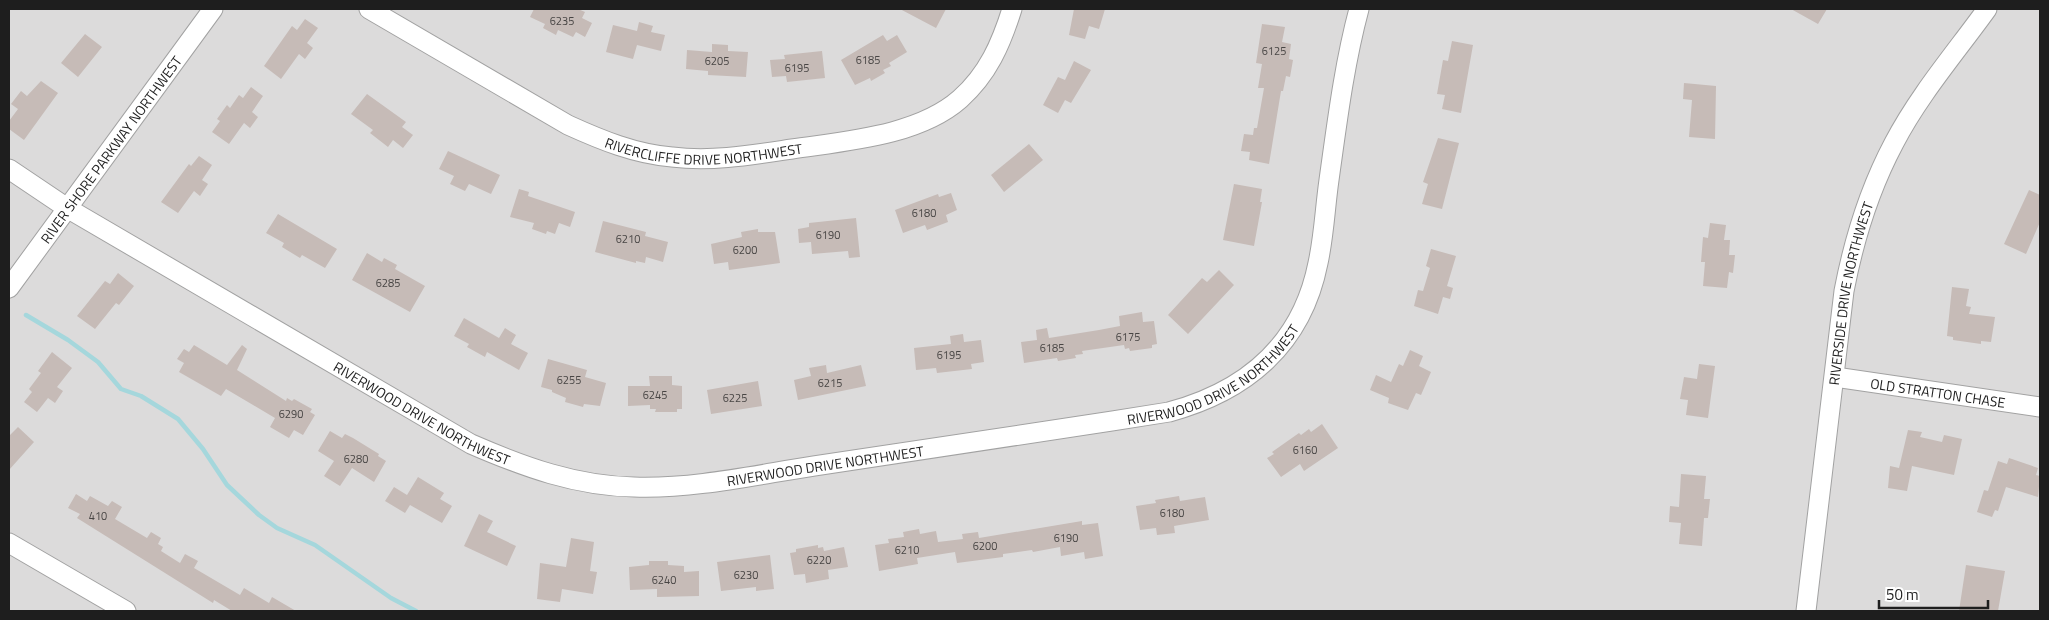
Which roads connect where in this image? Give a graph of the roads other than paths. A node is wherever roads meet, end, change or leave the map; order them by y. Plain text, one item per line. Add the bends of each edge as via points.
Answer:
1 (213, 9) edge
2 (369, 9) edge
3 (1012, 9) edge
4 (1359, 9) edge
5 (1987, 9) edge
6 (9, 169) edge
7 (66, 208) junction
8 (9, 288) edge
9 (1834, 377) junction
10 (2040, 407) edge
11 (9, 544) edge
12 (126, 611) edge
13 (1806, 611) edge

1 - 7 street, RIVER SHORE PARKWAY NORTHWEST
2 - 3 street, RIVERCLIFFE DRIVE NORTHWEST via 595,138 672,158 722,159 858,140 916,125 938,114 959,100 978,80 992,60
4 - 7 street, RIVERWOOD DRIVE NORTHWEST via 1339,105 1318,263 1310,294 1291,331 1265,363 1232,388 1178,409 925,450 684,485 634,487 582,482 525,468 471,444
5 - 9 street, RIVERSIDE DRIVE NORTHWEST via 1914,110 1879,173 1862,216 1850,260
6 - 7 street, RIVERWOOD DRIVE NORTHWEST
7 - 8 street, RIVER SHORE PARKWAY NORTHWEST
9 - 10 street, OLD STRATTON CHASE
9 - 13 street, RIVERSIDE DRIVE NORTHWEST
11 - 12 street

